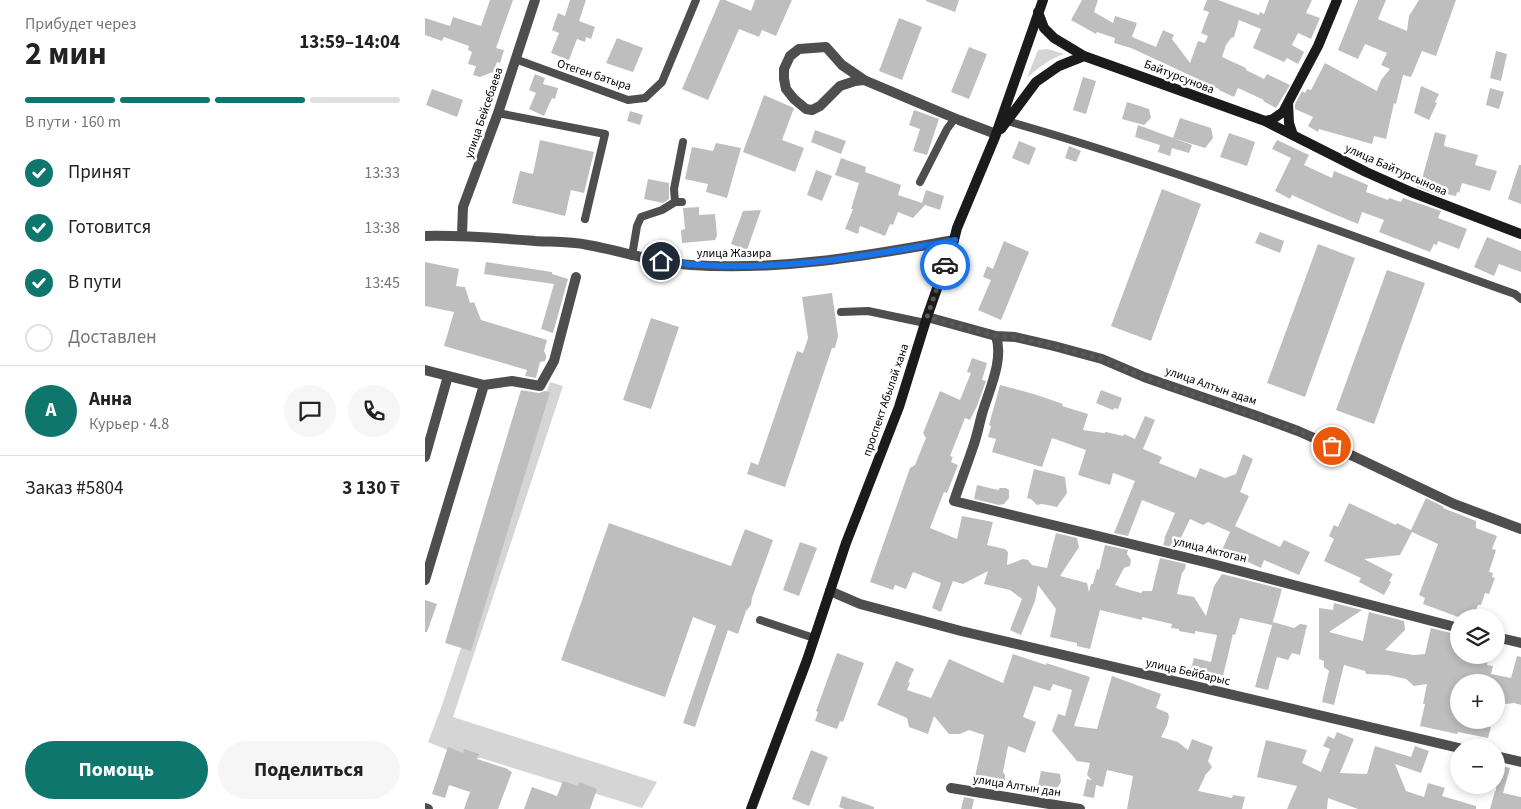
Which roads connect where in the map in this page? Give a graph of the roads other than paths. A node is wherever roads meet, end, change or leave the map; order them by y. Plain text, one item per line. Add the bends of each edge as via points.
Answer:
1 (535, 0) edge
2 (696, 0) edge
3 (1043, 0) edge
4 (1337, 0) edge
5 (1038, 12) junction
6 (1084, 56) junction
7 (515, 60) junction
8 (864, 80) junction
9 (1288, 102) junction
10 (498, 113) junction
11 (955, 118) junction
12 (1007, 121) junction
13 (1265, 121) junction
14 (1293, 135) junction
15 (995, 136) junction
16 (683, 142) dead end
17 (920, 182) dead end
18 (585, 219) dead end
19 (1521, 234) edge
20 (461, 235) junction
21 (425, 236) edge
22 (955, 240) junction
23 (632, 256) junction
24 (576, 277) dead end
25 (1521, 299) edge
26 (841, 312) dead end
27 (926, 320) junction
28 (996, 336) junction
29 (425, 370) edge
30 (448, 376) junction
31 (484, 385) junction
32 (425, 456) edge
33 (1521, 529) edge
34 (425, 580) edge
35 (830, 591) junction
36 (760, 620) dead end
37 (1450, 626) edge
38 (814, 638) junction
39 (1505, 639) edge
40 (1521, 643) edge
41 (1450, 746) edge
42 (1505, 758) edge
43 (1521, 762) edge
44 (951, 788) dead end
45 (751, 809) edge
46 (1080, 809) edge

1 - 7 street, улица Бейсебаева
2 - 7 lane, Отеген батыра via 662,82 645,98 628,100
3 - 5 main road, проспект Абылай хана
4 - 9 main road via 1318,46
5 - 6 main road, Байтурсунова via 1044,28 1054,38
5 - 15 main road, проспект Абылай хана
6 - 12 main road via 1059,66 1036,82
6 - 13 main road, Байтурсунова
7 - 10 street, улица Бейсебаева
8 - 8 street via 840,86 825,102 806,110 794,99 783,79 787,61 793,53 799,49 826,47 842,65
8 - 11 street
9 - 13 main road via 1283,112
9 - 14 main road
10 - 18 lane via 605,134
10 - 20 street, улица Бейсебаева via 463,207
11 - 15 street
11 - 17 lane
12 - 15 main road
12 - 25 lane via 1205,183 1515,294
13 - 14 main road, улица Байтурсынова
14 - 19 main road, улица Байтурсынова via 1411,192
15 - 22 main road, проспект Абылай хана
16 - 23 lane via 674,189 678,202 641,217
20 - 21 street, улица Жазира
20 - 23 street, улица Жазира via 586,244
22 - 23 street, улица Жазира via 819,262 757,266 691,265
22 - 27 main road, проспект Абылай хана
24 - 31 street via 554,361 540,386 512,381
26 - 27 lane via 869,311
27 - 28 street, улица Алтын адам
27 - 35 main road, проспект Абылай хана via 899,407
28 - 33 street, улица Алтын адам via 1015,337 1102,359 1298,431 1454,504
28 - 37 street, улица Актоган via 996,372 954,501 1181,555
29 - 30 street
30 - 31 street
30 - 32 street
31 - 34 street
35 - 38 main road, проспект Абылай хана
35 - 41 street, улица Бейбарыс via 860,604 961,631
36 - 38 lane
38 - 45 main road, проспект Абылай хана
39 - 40 street
42 - 43 street
44 - 46 street, улица Алтын дан

